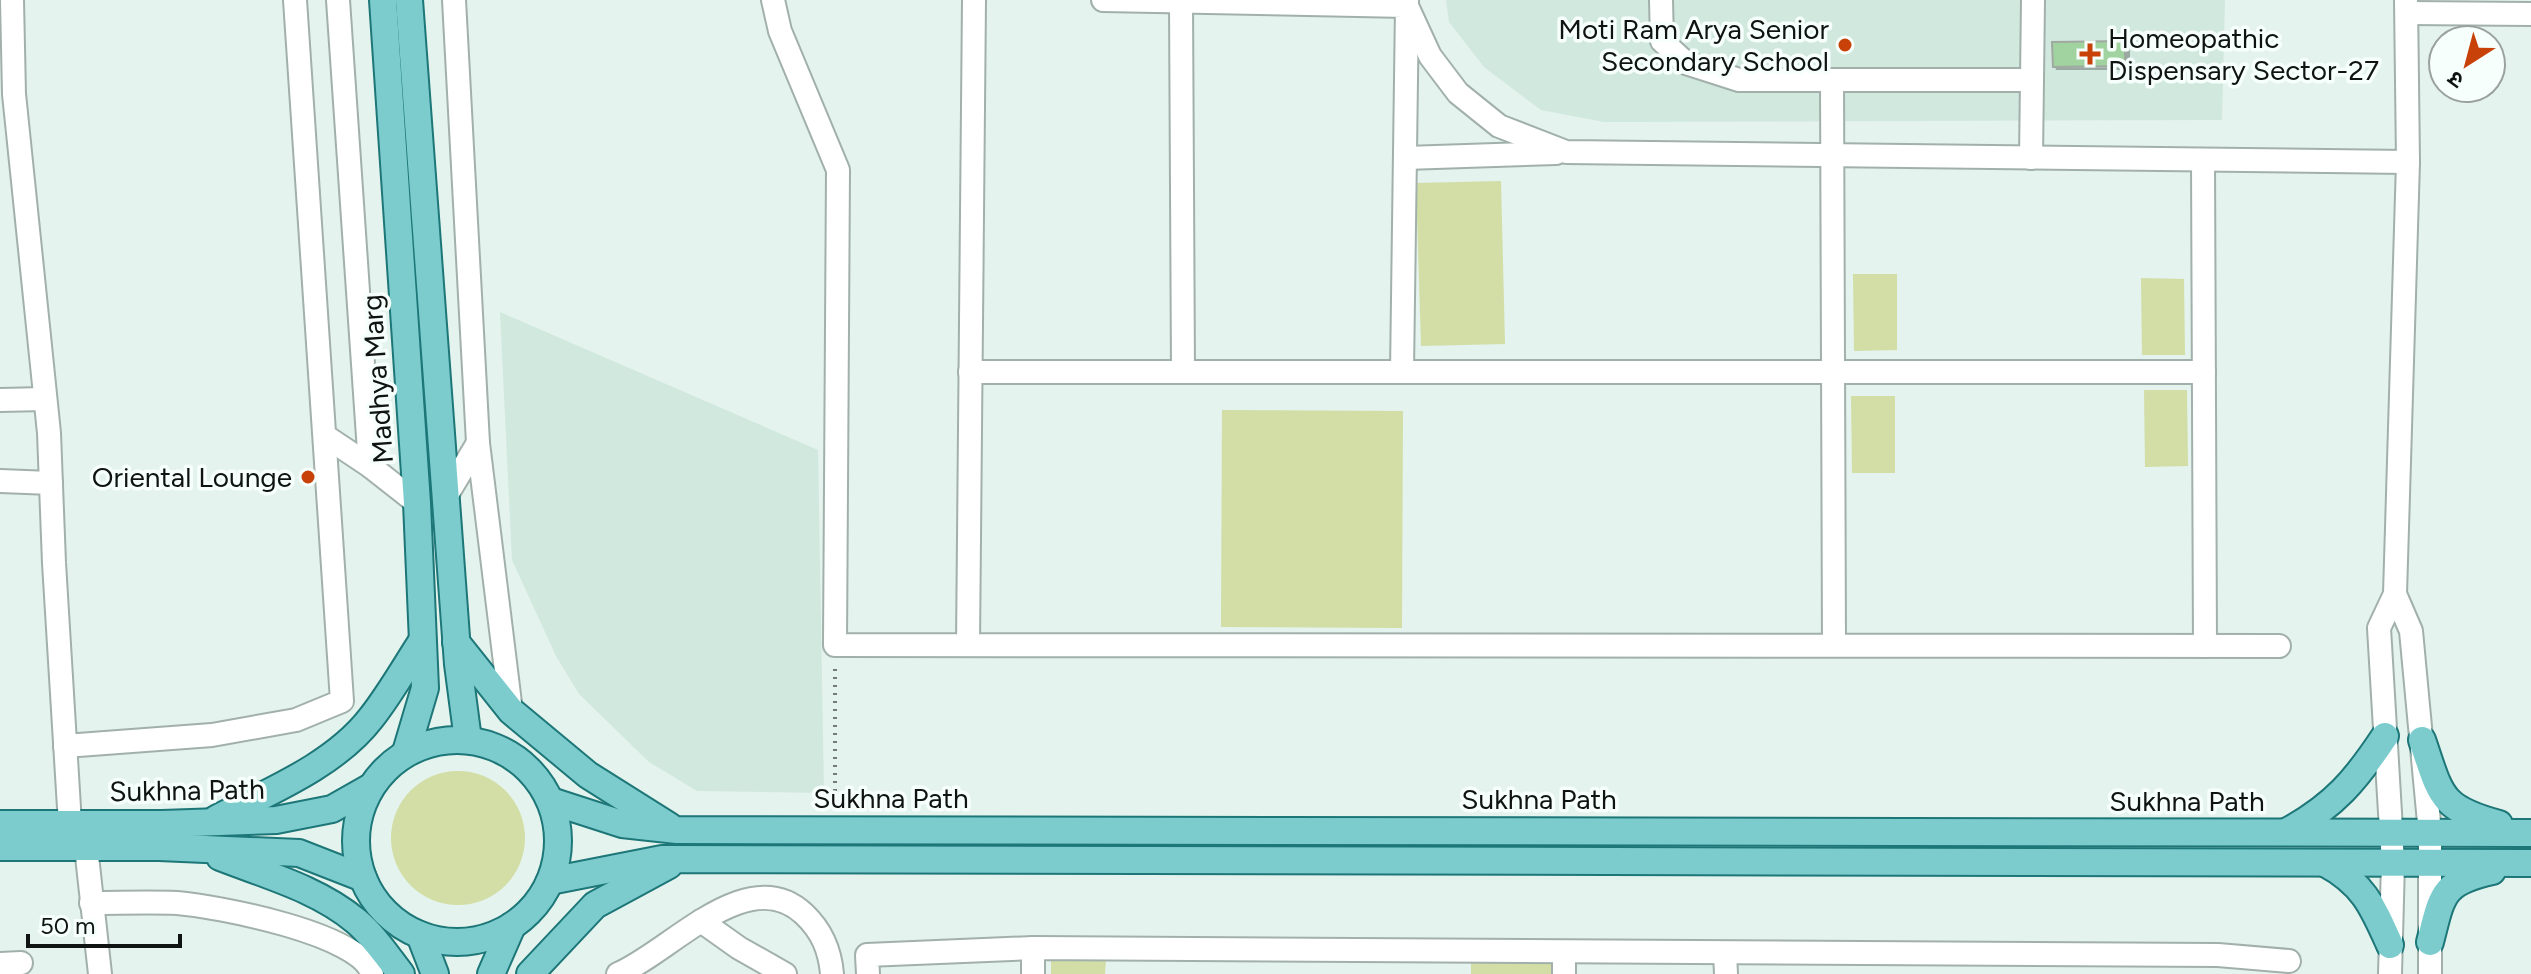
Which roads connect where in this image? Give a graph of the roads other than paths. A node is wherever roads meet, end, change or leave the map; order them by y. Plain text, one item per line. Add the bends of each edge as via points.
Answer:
1 (12, 0) edge
2 (295, 0) edge
3 (338, 0) edge
4 (383, 0) edge
5 (409, 0) edge
6 (454, 0) edge
7 (773, 0) edge
8 (974, 0) edge
9 (1103, 0) edge
10 (1661, 0) edge
11 (2033, 0) edge
12 (1181, 2) edge
13 (1407, 3) edge
14 (2406, 6) edge
15 (2531, 14) edge
16 (1832, 80) junction
17 (2032, 80) junction
18 (1566, 152) junction
19 (1834, 155) junction
20 (1405, 158) junction
21 (2031, 158) junction
22 (2203, 160) junction
23 (2408, 162) junction
24 (970, 372) junction
25 (1183, 372) junction
26 (1402, 372) junction
27 (1834, 372) junction
28 (2204, 372) junction
29 (45, 399) junction
30 (0, 400) edge
31 (325, 436) junction
32 (478, 443) junction
33 (370, 466) junction
34 (0, 481) edge
35 (51, 483) junction
36 (445, 498) junction
37 (417, 503) junction
38 (2395, 594) junction
39 (422, 641) junction
40 (456, 642) junction
41 (968, 645) junction
42 (1834, 645) junction
43 (2205, 646) junction
44 (2279, 646) dead end
45 (511, 711) junction
46 (2385, 736) junction
47 (468, 740) junction
48 (2422, 740) junction
49 (65, 746) junction
50 (406, 752) junction
51 (369, 788) junction
52 (551, 801) junction
53 (209, 822) junction
54 (0, 824) edge
55 (70, 824) junction
56 (677, 830) junction
57 (2531, 832) edge
58 (2285, 833) junction
59 (2391, 833) junction
60 (2430, 833) junction
61 (0, 847) edge
62 (86, 847) junction
63 (199, 849) junction
64 (679, 860) junction
65 (2323, 862) junction
66 (2393, 863) junction
67 (2430, 863) junction
68 (2529, 863) edge
69 (363, 878) junction
70 (550, 881) junction
71 (91, 903) junction
72 (701, 921) junction
73 (512, 926) junction
74 (420, 935) junction
75 (2430, 942) junction
76 (2390, 945) junction
77 (1033, 948) junction
78 (1462, 951) junction
79 (2289, 961) dead end
80 (1564, 963) edge
81 (1725, 963) edge
82 (2218, 965) edge
83 (100, 974) edge
84 (372, 974) edge
85 (401, 974) edge
86 (435, 974) edge
87 (491, 974) edge
88 (530, 974) edge
89 (618, 974) edge
90 (785, 974) edge
91 (832, 974) edge
92 (868, 974) edge
93 (1033, 974) edge
94 (1462, 974) edge
95 (2390, 974) edge
96 (2430, 974) edge

1 - 29 street via 14,94
2 - 31 street
3 - 33 street
4 - 37 main road, Madhya Marg
5 - 36 main road
6 - 32 street
7 - 41 street via 780,31 838,170 835,645
8 - 24 street
9 - 12 street
10 - 16 street via 1662,41 1686,63 1739,80
11 - 17 street
12 - 13 street
12 - 25 street
13 - 18 street via 1430,56 1458,93 1499,126
13 - 20 street
14 - 15 street
14 - 23 street
16 - 17 street
16 - 19 street
17 - 21 street
18 - 19 street
18 - 20 street
19 - 21 street
19 - 27 street
20 - 26 street
21 - 22 street
22 - 23 street
22 - 28 street
23 - 38 street
24 - 25 street
24 - 41 street
25 - 26 street
26 - 27 street
27 - 28 street
27 - 42 street
28 - 43 street
29 - 30 street
29 - 35 street
31 - 33 street
31 - 49 street via 342,701 296,720 212,735
32 - 36 street
32 - 45 street
33 - 37 street
34 - 35 street
35 - 49 street
36 - 40 main road
37 - 39 main road, Madhya Marg
38 - 46 street via 2379,628
38 - 48 street via 2411,631
39 - 50 main road, Madhya Marg via 425,688
39 - 53 main road via 355,734 311,771
40 - 45 main road
40 - 47 main road
41 - 42 street
42 - 43 street
43 - 44 street
45 - 56 main road via 588,775
46 - 58 main road via 2349,787
46 - 59 street
47 - 50 main road via 439,740
47 - 52 main road via 502,749 523,763
48 - 57 main road via 2441,793 2458,811
48 - 60 street
49 - 55 street
50 - 51 main road
51 - 53 main road, Sukhna Path via 332,809 276,820
51 - 69 main road via 356,827
52 - 56 main road, Sukhna Path via 622,824
52 - 70 main road via 557,861
53 - 55 main road, Sukhna Path
54 - 55 main road, Sukhna Path
56 - 58 main road, Sukhna Path
57 - 60 main road, Sukhna Path
58 - 59 main road, Sukhna Path
59 - 60 main road, Sukhna Path
59 - 66 street
60 - 67 street
61 - 62 main road, Sukhna Path
62 - 63 main road, Sukhna Path
62 - 71 street
63 - 69 main road, Sukhna Path via 299,853
63 - 85 main road via 319,896 357,922
64 - 65 main road
64 - 70 main road
64 - 88 main road via 595,905
65 - 66 main road
65 - 76 main road via 2355,882
66 - 67 main road
66 - 76 street
67 - 68 main road
67 - 75 street
68 - 75 main road via 2481,873 2448,888
69 - 74 main road via 389,916
70 - 73 main road
71 - 83 street
71 - 84 street via 179,903 258,918 351,949 370,965
72 - 89 street
72 - 90 street
72 - 91 street via 754,898 774,898 799,909 813,923 825,941
73 - 74 main road via 474,941 445,942
73 - 87 main road
74 - 86 main road
75 - 96 street
76 - 95 street
77 - 78 street
77 - 92 street via 867,955
77 - 93 street
78 - 80 street
78 - 94 street
79 - 82 street
80 - 81 street
81 - 82 street

